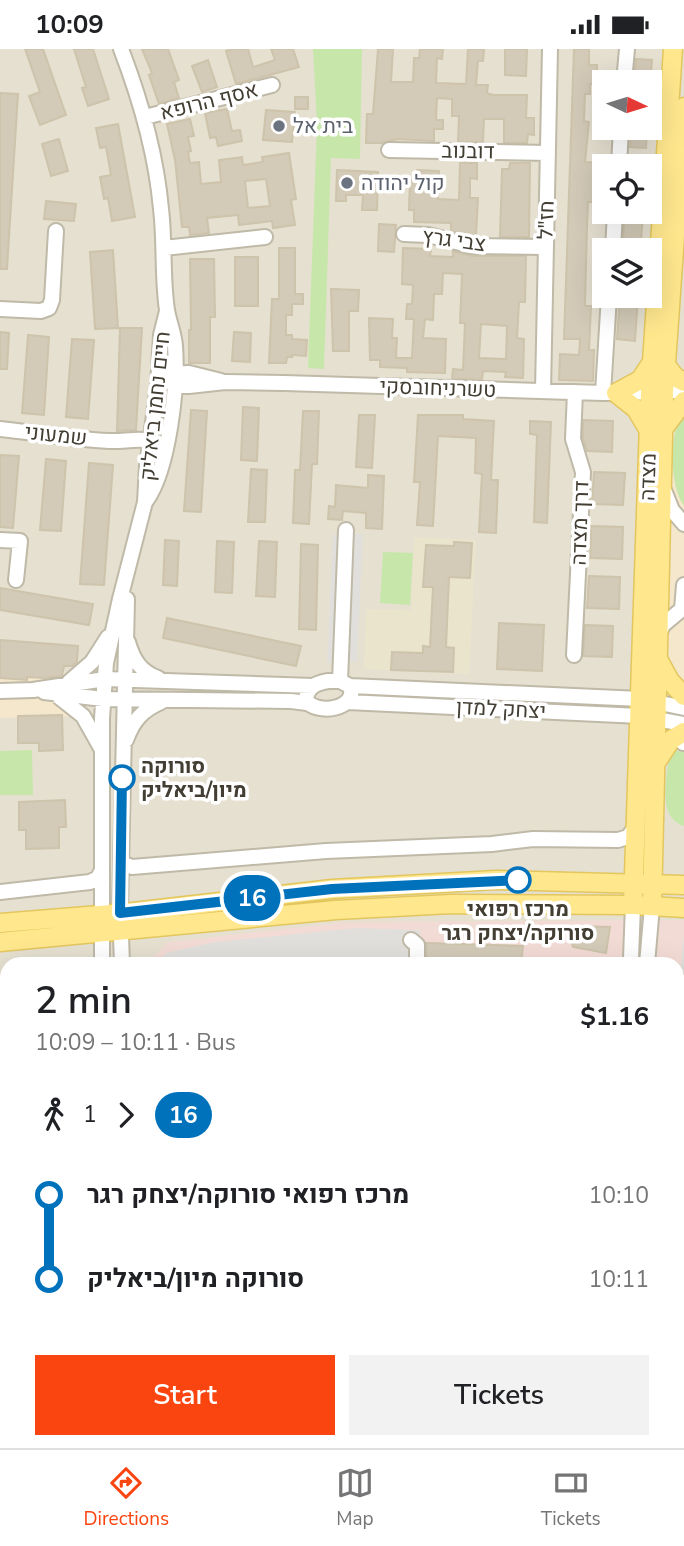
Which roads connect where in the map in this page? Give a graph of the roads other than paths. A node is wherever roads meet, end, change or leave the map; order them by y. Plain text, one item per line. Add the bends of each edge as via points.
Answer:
1 (121, 49) edge
2 (550, 49) edge
3 (627, 49) edge
4 (673, 49) edge
5 (625, 70) edge
6 (272, 85) dead end
7 (684, 107) edge
8 (145, 117) junction
9 (389, 150) dead end
10 (548, 153) junction
11 (56, 231) dead end
12 (404, 234) dead end
13 (264, 237) dead end
14 (545, 247) junction
15 (164, 248) junction
16 (609, 308) edge
17 (0, 309) edge
18 (167, 311) junction
19 (659, 364) junction
20 (159, 377) junction
21 (175, 379) junction
22 (684, 382) edge
23 (684, 390) edge
24 (543, 391) junction
25 (575, 392) junction
26 (657, 392) junction
27 (609, 393) junction
28 (684, 401) edge
29 (0, 429) edge
30 (656, 429) junction
31 (151, 446) junction
32 (165, 448) junction
33 (662, 481) junction
34 (145, 502) junction
35 (684, 524) edge
36 (346, 530) dead end
37 (0, 540) edge
38 (16, 580) dead end
39 (684, 585) edge
40 (120, 630) junction
41 (658, 636) junction
42 (574, 655) dead end
43 (657, 659) junction
44 (105, 679) junction
45 (125, 680) junction
46 (177, 682) junction
47 (345, 684) junction
48 (313, 686) junction
49 (61, 689) junction
50 (0, 691) edge
51 (684, 696) edge
52 (103, 699) junction
53 (123, 699) junction
54 (176, 699) junction
55 (347, 702) junction
56 (307, 703) junction
57 (648, 708) junction
58 (684, 708) edge
59 (684, 724) edge
60 (684, 732) edge
61 (102, 749) junction
62 (122, 751) junction
63 (654, 764) junction
64 (636, 826) junction
65 (121, 858) junction
66 (102, 870) junction
67 (643, 883) junction
68 (684, 885) edge
69 (0, 892) edge
70 (633, 905) junction
71 (652, 906) junction
72 (684, 908) edge
73 (101, 913) junction
74 (120, 913) junction
75 (0, 923) edge
76 (121, 932) junction
77 (101, 933) junction
78 (411, 940) dead end
79 (0, 942) edge
80 (102, 957) edge
81 (122, 957) edge
82 (417, 957) edge
83 (631, 957) edge
84 (648, 957) edge

1 - 8 street, חיים נחמן ביאליק
2 - 10 street, חז"ל
3 - 5 street
4 - 19 main road, מצדה
6 - 8 street, אסף הרופא
7 - 19 main road, מצדה
8 - 15 street, חיים נחמן ביאליק
9 - 10 street, דובנוב
10 - 14 street, חז"ל
11 - 17 street via 49,308
12 - 14 street, צבי גרץ via 472,246
13 - 15 street
14 - 24 street, חז"ל
15 - 18 street, חיים נחמן ביאליק
16 - 27 street
18 - 20 street, חיים נחמן ביאליק
18 - 21 street, חיים נחמן ביאליק via 174,336
19 - 22 main road
19 - 26 main road, מצדה
19 - 27 main road via 640,380
20 - 21 street, טשרניחובסקי
20 - 31 street, חיים נחמן ביאליק
21 - 24 street, טשרניחובסקי via 201,375 225,382
21 - 32 street, חיים נחמן ביאליק
23 - 26 street, טשרניחובסקי
24 - 25 street, טשרניחובסקי
25 - 27 street, טשרניחובסקי
25 - 42 street, דרך מצדה via 573,439 583,472
26 - 27 street, טשרניחובסקי
26 - 30 main road, מצדה
27 - 30 main road via 636,409
28 - 30 main road
29 - 31 street, שמעוני
30 - 33 main road, מצדה
30 - 57 main road, מצדה
31 - 32 street, שמעוני
31 - 34 street, חיים נחמן ביאליק
32 - 34 street, חיים נחמן ביאליק via 160,473
33 - 35 street
33 - 41 main road, מצדה
34 - 40 street, חיים נחמן ביאליק
36 - 47 street
37 - 38 street via 20,541
39 - 41 street via 682,610 663,625
40 - 44 street, חיים נחמן ביאליק
40 - 45 street, חיים נחמן ביאליק
40 - 46 street via 140,668 153,677
40 - 49 street
41 - 43 main road, מצדה
43 - 51 main road
43 - 57 main road, מצדה
44 - 45 street
44 - 49 street
44 - 52 street, חיים נחמן ביאליק
45 - 46 street
45 - 53 street, חיים נחמן ביאליק
46 - 48 street
47 - 48 street, יצחק למדן via 328,681
47 - 55 street via 352,696
47 - 57 street, יצחק למדן
48 - 56 street
49 - 50 street
49 - 52 street
49 - 61 street
52 - 53 street
52 - 61 street, חיים נחמן ביאליק
53 - 54 street
53 - 62 street, חיים נחמן ביאליק
54 - 56 street
54 - 62 street via 140,714
55 - 56 street, יצחק למדן via 325,709
55 - 57 street, יצחק למדן
57 - 58 street
57 - 59 street
57 - 63 main road, מצדה
57 - 64 main road, מצדה
60 - 63 main road via 671,740
61 - 66 street, חיים נחמן ביאליק
62 - 65 street, חיים נחמן ביאליק
63 - 67 main road, מצדה
64 - 65 street via 628,837 618,840 533,839 132,867
64 - 67 main road, מצדה
65 - 74 street, חיים נחמן ביאליק
66 - 69 street via 89,883
66 - 73 street, חיים נחמן ביאליק
67 - 68 main road
67 - 70 main road, מצדה
67 - 71 main road, מצדה
67 - 74 main road via 496,880 332,889
70 - 71 main road
70 - 76 main road via 336,910
70 - 83 street
71 - 72 main road
71 - 84 street
73 - 74 main road
73 - 75 main road
73 - 77 street, חיים נחמן ביאליק
74 - 76 street, חיים נחמן ביאליק
76 - 77 main road
76 - 81 street, חיים נחמן ביאליק
77 - 79 main road
77 - 80 street, חיים נחמן ביאליק
78 - 82 street via 417,945

